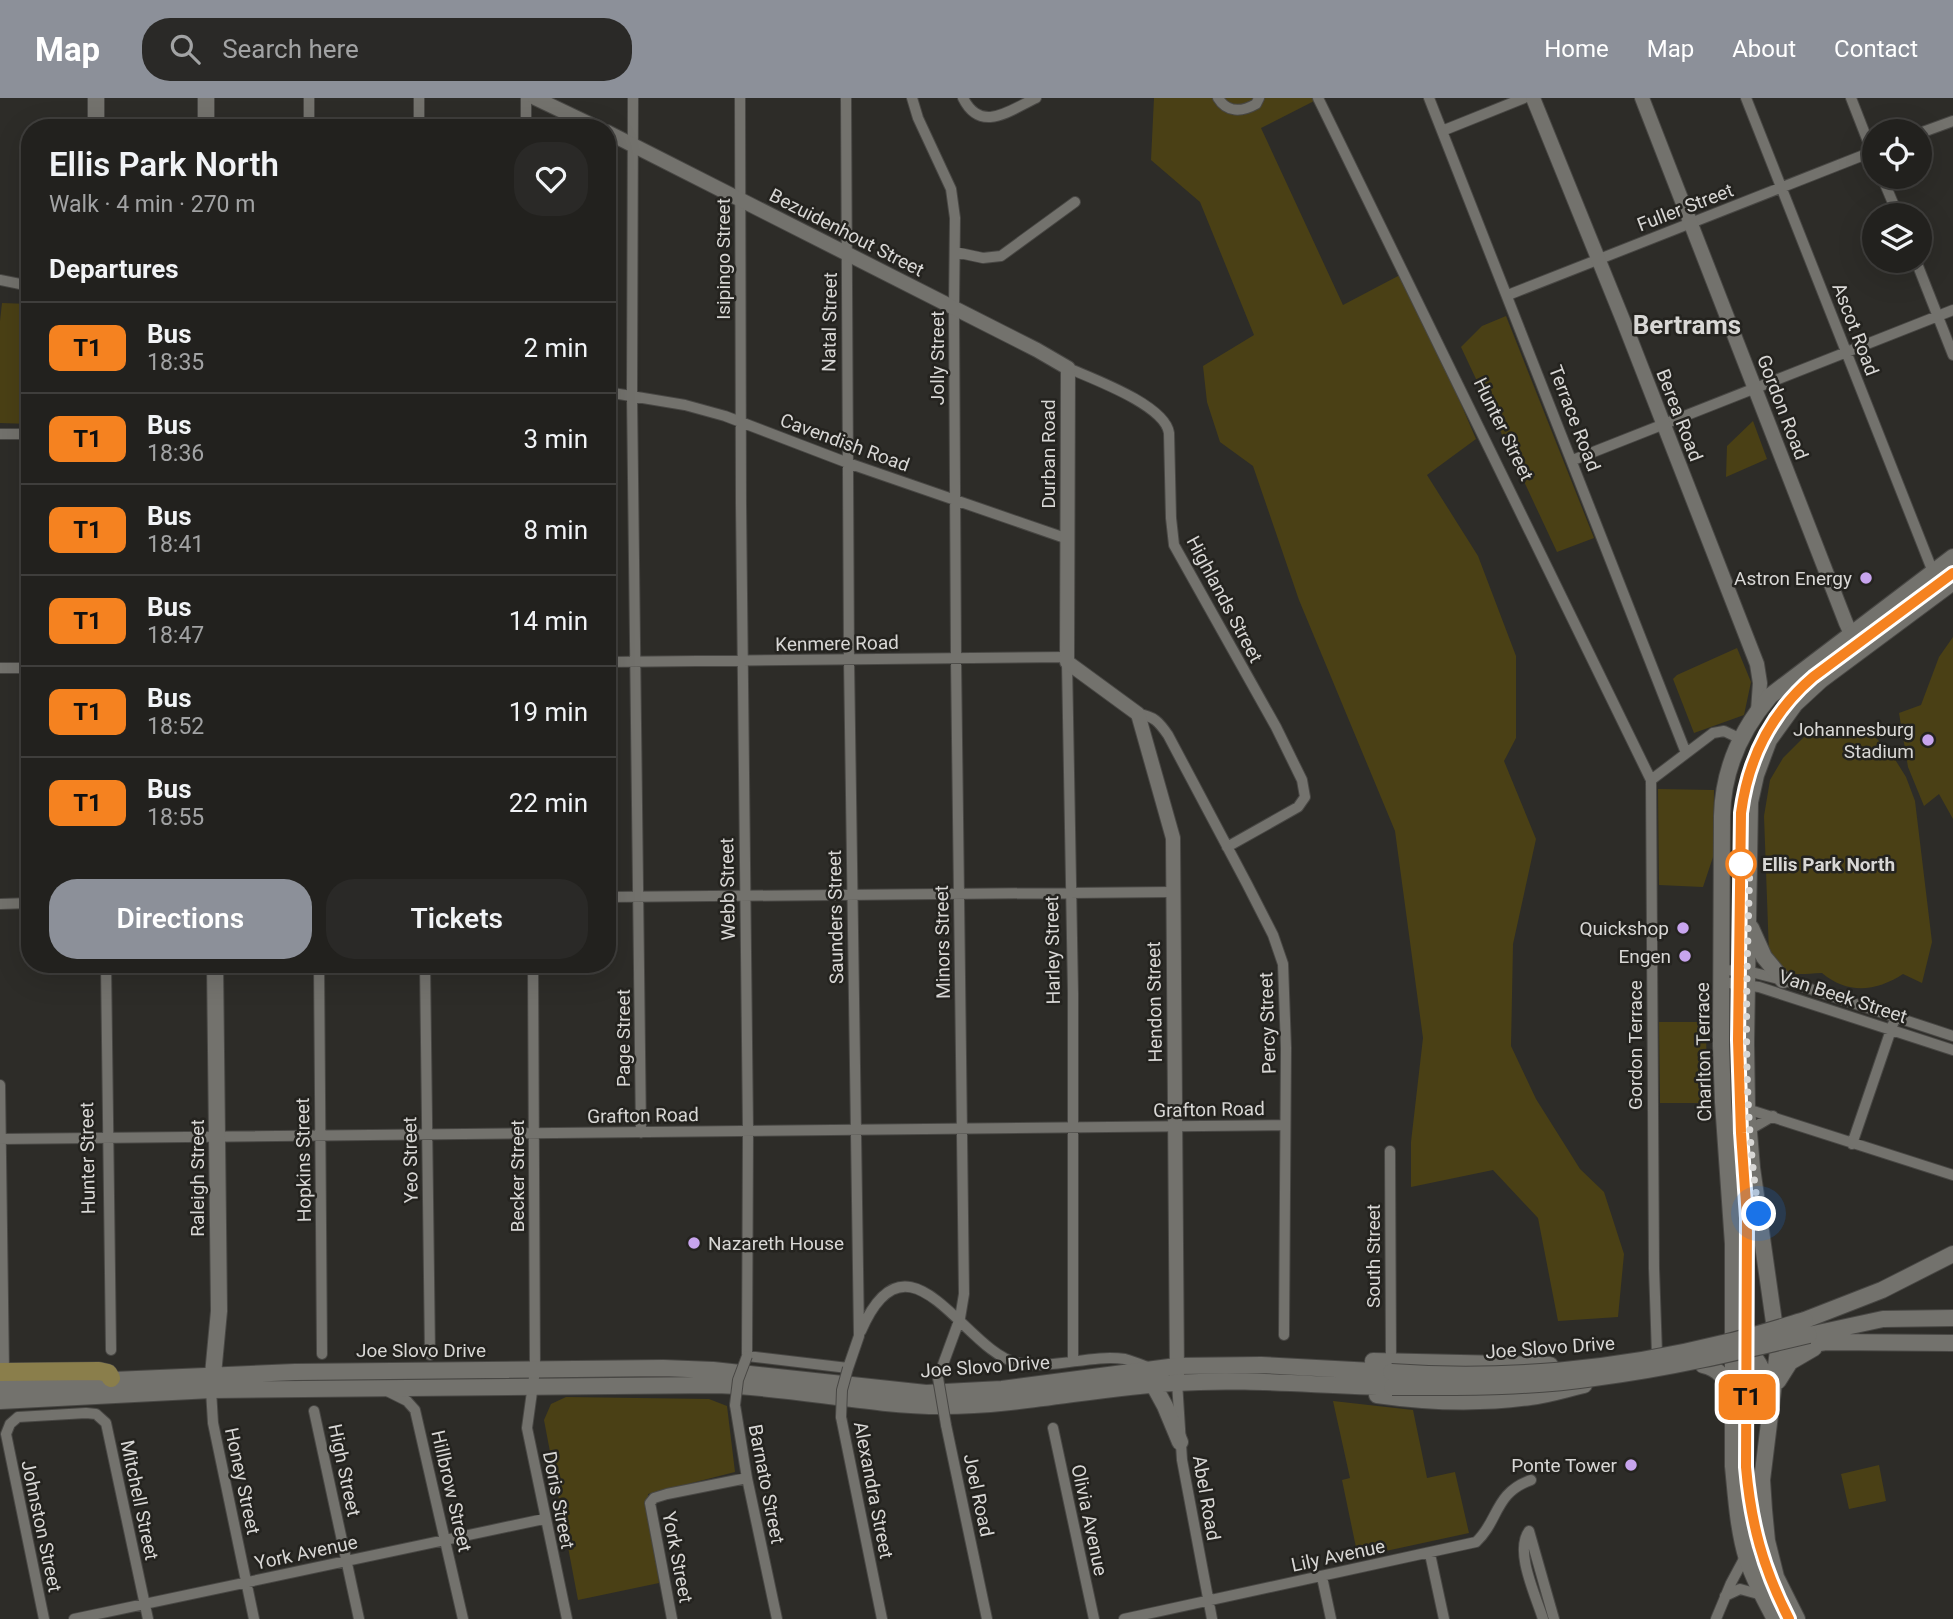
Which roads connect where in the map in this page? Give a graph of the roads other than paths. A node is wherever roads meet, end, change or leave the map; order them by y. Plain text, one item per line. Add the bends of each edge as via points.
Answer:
1 (96, 98) edge
2 (206, 98) edge
3 (309, 98) edge
4 (419, 98) edge
5 (526, 98) edge
6 (535, 98) edge
7 (633, 98) edge
8 (740, 98) edge
9 (846, 98) edge
10 (912, 98) edge
11 (963, 98) edge
12 (1036, 98) edge
13 (1218, 98) edge
14 (1259, 98) edge
15 (1318, 98) edge
16 (1429, 98) edge
17 (1524, 98) edge
18 (1533, 98) edge
19 (1642, 98) edge
20 (1746, 98) edge
21 (1851, 98) edge
22 (96, 119) edge
23 (206, 119) edge
24 (309, 119) edge
25 (419, 119) edge
26 (526, 119) edge
27 (579, 119) edge
28 (1953, 121) edge
29 (1862, 124) edge
30 (1932, 129) edge
31 (1442, 131) junction
32 (616, 136) edge
33 (634, 145) junction
34 (1862, 158) edge
35 (1782, 188) junction
36 (741, 201) junction
37 (1075, 202) dead end
38 (1691, 223) junction
39 (955, 252) junction
40 (848, 255) junction
41 (1598, 260) junction
42 (1921, 273) edge
43 (0, 280) edge
44 (21, 284) edge
45 (1508, 295) junction
46 (954, 308) junction
47 (1953, 310) edge
48 (1938, 316) junction
49 (1846, 353) junction
50 (1953, 355) edge
51 (1068, 369) junction
52 (1756, 389) junction
53 (616, 393) edge
54 (632, 396) junction
55 (741, 421) junction
56 (1663, 425) junction
57 (0, 434) edge
58 (21, 434) edge
59 (1573, 460) junction
60 (848, 463) junction
61 (955, 501) junction
62 (1068, 539) junction
63 (1953, 557) edge
64 (1933, 572) junction
65 (1953, 582) edge
66 (1850, 633) junction
67 (1859, 651) junction
68 (956, 659) junction
69 (1067, 659) junction
70 (849, 660) junction
71 (616, 662) edge
72 (636, 662) junction
73 (744, 662) junction
74 (0, 668) edge
75 (21, 668) edge
76 (1758, 710) junction
77 (1138, 714) junction
78 (1741, 739) junction
79 (1686, 752) junction
80 (1651, 780) junction
81 (1227, 847) junction
82 (1071, 892) junction
83 (1172, 892) junction
84 (959, 894) junction
85 (744, 896) junction
86 (852, 896) junction
87 (616, 897) edge
88 (639, 897) junction
89 (21, 903) edge
90 (0, 904) edge
91 (1748, 923) junction
92 (106, 973) edge
93 (215, 973) edge
94 (319, 973) edge
95 (425, 973) edge
96 (533, 973) edge
97 (1721, 976) junction
98 (1747, 978) junction
99 (1783, 980) junction
100 (1896, 1017) junction
101 (1891, 1031) junction
102 (1953, 1036) edge
103 (1953, 1050) edge
104 (0, 1085) edge
105 (1747, 1109) junction
106 (1773, 1116) junction
107 (1285, 1125) junction
108 (1073, 1128) junction
109 (1174, 1128) junction
110 (962, 1129) junction
111 (748, 1130) junction
112 (854, 1130) junction
113 (1749, 1130) junction
114 (535, 1132) junction
115 (428, 1133) junction
116 (641, 1133) junction
117 (320, 1135) junction
118 (218, 1137) junction
119 (107, 1138) junction
120 (0, 1139) edge
121 (1852, 1144) junction
122 (1390, 1151) dead end
123 (1953, 1175) edge
124 (1953, 1254) edge
125 (1953, 1318) edge
126 (960, 1321) junction
127 (1807, 1328) junction
128 (861, 1331) junction
129 (1284, 1335) dead end
130 (1734, 1340) junction
131 (1826, 1342) junction
132 (1953, 1343) edge
133 (111, 1350) dead end
134 (1778, 1350) junction
135 (322, 1354) dead end
136 (1657, 1354) junction
137 (430, 1355) dead end
138 (1753, 1355) junction
139 (747, 1356) junction
140 (1734, 1358) junction
141 (1073, 1361) junction
142 (1703, 1365) junction
143 (1177, 1366) junction
144 (848, 1368) junction
145 (535, 1370) junction
146 (1391, 1373) junction
147 (1, 1376) edge
148 (1153, 1377) junction
149 (111, 1378) joint
150 (937, 1378) joint
151 (213, 1382) junction
152 (1177, 1382) junction
153 (532, 1387) junction
154 (1348, 1387) junction
155 (382, 1389) junction
156 (1774, 1392) junction
157 (1733, 1397) junction
158 (0, 1401) edge
159 (314, 1411) dead end
160 (1053, 1427) dead end
161 (6, 1441) joint
162 (1180, 1441) junction
163 (747, 1478) junction
164 (1531, 1480) dead end
165 (544, 1519) junction
166 (446, 1541) junction
167 (1430, 1554) junction
168 (1746, 1555) junction
169 (346, 1562) junction
170 (1322, 1577) junction
171 (246, 1582) junction
172 (1762, 1595) junction
173 (1725, 1596) junction
174 (1208, 1601) junction
175 (145, 1604) junction
176 (44, 1619) edge
177 (74, 1619) edge
178 (148, 1619) edge
179 (254, 1619) edge
180 (359, 1619) edge
181 (463, 1619) edge
182 (567, 1619) edge
183 (672, 1619) edge
184 (777, 1619) edge
185 (882, 1619) edge
186 (987, 1619) edge
187 (1094, 1619) edge
188 (1124, 1619) edge
189 (1212, 1619) edge
190 (1331, 1619) edge
191 (1444, 1619) edge
192 (1543, 1619) edge
193 (1554, 1619) edge
194 (1716, 1619) edge
195 (1775, 1619) edge
196 (1797, 1619) edge

1 - 22 main road
2 - 23 main road
3 - 24 street
4 - 25 street
5 - 26 street
6 - 27 street
7 - 33 street, Page Street
8 - 36 street, Isipingo Street
9 - 40 street, Natal Street
10 - 39 street, Jolly Street via 951,189
11 - 12 street via 972,112 989,118
13 - 14 street via 1238,111 1256,104
15 - 80 street, Hunter Street
16 - 31 street, Terrace Road
17 - 31 street
18 - 41 street, Berea Road
19 - 38 street, Gordon Road
20 - 35 street, Ascot Road
21 - 29 street
28 - 30 street
31 - 45 street, Terrace Road
32 - 33 street, Bezuidenhout Street
33 - 36 street, Bezuidenhout Street
33 - 54 street, Page Street
34 - 35 street, Fuller Street
35 - 38 street, Fuller Street
35 - 49 street, Ascot Road
36 - 40 street, Bezuidenhout Street
36 - 55 street, Isipingo Street
37 - 39 street via 1001,256 983,258
38 - 41 street, Fuller Street
38 - 52 street, Gordon Road
39 - 46 street, Jolly Street
40 - 46 street, Bezuidenhout Street
40 - 60 street, Natal Street
41 - 45 street, Fuller Street
41 - 56 street, Berea Road
42 - 48 street
43 - 44 street
45 - 59 street, Terrace Road
46 - 51 street, Bezuidenhout Street
46 - 61 street, Jolly Street
47 - 48 street
48 - 49 street
48 - 50 street
49 - 52 street
49 - 64 street, Ascot Road
51 - 62 street, Durban Road
51 - 81 street, Highlands Street via 1138,401 1166,423 1174,545 1305,788 1298,807
52 - 56 street
52 - 66 street, Gordon Road
53 - 54 street, Cavendish Road
54 - 55 street, Cavendish Road
54 - 72 street, Page Street
55 - 60 street, Cavendish Road
55 - 73 street, Webb Street
56 - 59 street
56 - 76 street, Berea Road via 1757,664
57 - 58 street
59 - 79 street, Terrace Road
60 - 61 street, Cavendish Road
60 - 70 street, Saunders Street
61 - 62 street, Cavendish Road
61 - 68 street, Minors Street
62 - 69 street, Harley Street
63 - 64 main road, Charlton Terrace
64 - 66 main road, Charlton Terrace
65 - 67 main road
66 - 67 street, Gordon Road
66 - 76 main road, Charlton Terrace via 1781,686
67 - 91 main road via 1804,695 1781,722 1761,761 1750,802
68 - 69 street, Kenmere Road
68 - 70 street, Kenmere Road
68 - 84 street, Minors Street
69 - 77 street
69 - 82 street, Harley Street
70 - 73 street, Kenmere Road
70 - 86 street, Saunders Street
71 - 72 street, Kenmere Road
72 - 73 street, Kenmere Road
72 - 88 street, Page Street
73 - 85 street, Webb Street
74 - 75 street
76 - 78 main road, Charlton Terrace
77 - 81 street, Percy Street via 1152,716 1168,735
77 - 83 street, Hendon Street via 1171,827
78 - 79 street via 1720,730
78 - 97 main road, Charlton Terrace via 1722,800
79 - 80 street
80 - 136 street, Gordon Terrace
81 - 107 street, Percy Street via 1273,935 1283,964
82 - 83 street
82 - 84 street
82 - 108 street, Harley Street
83 - 109 street, Hendon Street
84 - 86 street
84 - 110 street, Minors Street
85 - 86 street
85 - 88 street
85 - 111 street, Webb Street
86 - 112 street, Saunders Street
87 - 88 street
88 - 116 street, Page Street
89 - 90 street
91 - 98 main road
91 - 99 main road via 1764,957
92 - 119 street, Hunter Street
93 - 118 main road, Raleigh Street
94 - 117 street, Hopkins Street
95 - 115 street, Yeo Street
96 - 114 street, Becker Street
97 - 98 street, Van Beek Street
97 - 130 main road, Charlton Terrace
98 - 99 street, Van Beek Street
98 - 101 street, Van Beek Street
98 - 105 main road
99 - 100 street, Van Beek Street
100 - 101 street
100 - 102 street, Van Beek Street
101 - 103 street, Van Beek Street
101 - 121 street
104 - 120 street
105 - 106 street
105 - 113 main road
106 - 113 street
106 - 121 street
107 - 109 street, Grafton Road
107 - 129 street, Percy Street
108 - 109 street, Grafton Road
108 - 110 street, Grafton Road
108 - 141 street, Harley Street
109 - 143 street, Hendon Street
110 - 112 street, Grafton Road
110 - 126 street, Minors Street via 964,1294
111 - 112 street, Grafton Road
111 - 116 street, Grafton Road
111 - 139 street, Webb Street
112 - 128 street, Saunders Street
113 - 134 main road
114 - 115 street, Grafton Road
114 - 116 street, Grafton Road
114 - 145 street, Becker Street
115 - 117 street, Grafton Road
115 - 137 street, Yeo Street
117 - 118 street, Grafton Road
117 - 135 street, Hopkins Street
118 - 119 street, Grafton Road
118 - 151 main road, Raleigh Street via 219,1311
119 - 120 street, Grafton Road
119 - 133 street, Hunter Street
120 - 147 street
121 - 123 street
122 - 146 street, South Street
124 - 127 main road, Joe Slovo Drive
125 - 127 main road, Joe Slovo Drive via 1883,1319
126 - 128 street via 904,1294 889,1300
126 - 141 street via 1012,1361
126 - 150 street, Minors Street
127 - 146 main road, Joe Slovo Drive, bridge via 1593,1366
128 - 144 street, Saunders Street
130 - 136 main road
130 - 138 main road
130 - 140 main road, Charlton Terrace
131 - 132 main road
131 - 134 main road
131 - 156 main road via 1790,1363
134 - 138 main road
134 - 156 main road
136 - 146 main road via 1572,1364
138 - 140 main road
138 - 156 main road
139 - 144 street
139 - 163 street, Barnato Street, bridge via 735,1405
140 - 142 main road
140 - 157 main road, Charlton Terrace
141 - 148 street via 1119,1359
142 - 154 main road via 1516,1399 1433,1400
142 - 157 main road via 1723,1376
143 - 146 main road, Joe Slovo Drive via 1261,1365
143 - 148 main road, Joe Slovo Drive
143 - 152 street, Hendon Street
144 - 185 street, Alexandra Street, bridge via 841,1417
145 - 148 main road, Joe Slovo Drive via 713,1370 926,1393
145 - 151 main road, Joe Slovo Drive
145 - 153 street, Becker Street
146 - 154 main road, Joe Slovo Drive
147 - 149 main road via 99,1371
148 - 152 main road, Joe Slovo Drive
148 - 153 main road, Joe Slovo Drive via 1013,1403 951,1406 738,1386
148 - 162 main road
149 - 151 main road, Joe Slovo Drive
150 - 186 street, Joel Road, bridge
151 - 155 main road, Joe Slovo Drive
151 - 158 main road, Joe Slovo Drive
151 - 171 street, Honey Street via 213,1423
152 - 154 main road, Joe Slovo Drive
152 - 162 street, Abel Road
153 - 155 main road, Joe Slovo Drive
153 - 165 street, Doris Street via 527,1427
155 - 166 street, Hillbrow Street via 415,1410
156 - 196 main road via 1762,1480 1767,1541 1776,1577
157 - 168 main road, Charlton Terrace via 1735,1488
159 - 169 street, High Street
160 - 187 street, Olivia Avenue
161 - 175 street, Mitchell Street via 10,1424 23,1416 86,1413 104,1420
161 - 176 street, Johnston Street
162 - 174 street, Abel Road
163 - 183 street, York Street via 667,1494 651,1502
163 - 184 street, Barnato Street
164 - 167 street, Lily Avenue via 1506,1496 1478,1541
165 - 166 street, York Avenue
165 - 182 street, Doris Street
166 - 169 street, York Avenue
166 - 181 street, Hillbrow Street
167 - 170 street, Lily Avenue
167 - 191 street
168 - 172 main road, Charlton Terrace
168 - 173 street
169 - 171 street, York Avenue
169 - 180 street, High Street
170 - 174 street, Lily Avenue
170 - 190 street
171 - 175 street, York Avenue
171 - 179 street, Honey Street
172 - 173 street via 1740,1589
172 - 195 main road, Charlton Terrace
173 - 194 street
174 - 188 street, Lily Avenue
174 - 189 street, Abel Road
175 - 177 street, York Avenue
175 - 178 street, Mitchell Street
192 - 193 street via 1523,1555 1522,1543 1529,1531

